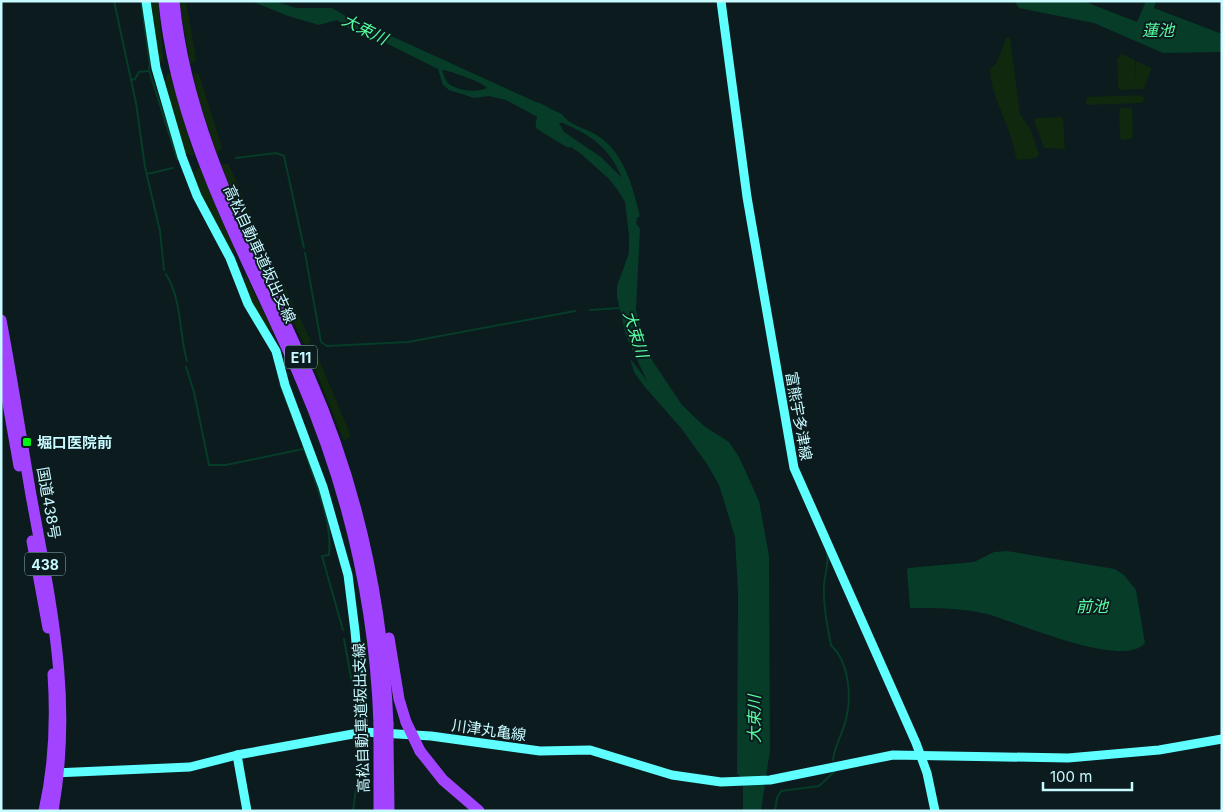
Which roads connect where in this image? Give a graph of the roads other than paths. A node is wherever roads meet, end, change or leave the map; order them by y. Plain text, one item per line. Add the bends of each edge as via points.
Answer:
1 (146, 1) edge
2 (164, 1) edge
3 (174, 1) edge
4 (721, 1) edge
5 (1, 320) edge
6 (1, 364) edge
7 (366, 547) junction
8 (383, 724) junction
9 (364, 732) junction
10 (1222, 739) edge
11 (384, 740) junction
12 (921, 754) junction
13 (237, 755) junction
14 (379, 763) junction
15 (55, 773) junction
16 (44, 811) edge
17 (53, 811) edge
18 (248, 811) edge
19 (372, 811) edge
20 (379, 811) edge
21 (389, 811) edge
22 (479, 811) edge
23 (935, 811) edge

1 - 9 main road via 156,68 182,157 248,304 276,351 285,386 323,487 348,575
2 - 8 highway, 高松自動車道坂出支線 / E11 via 177,80 199,151 226,218 305,388 344,496 369,611
3 - 7 highway, 高松自動車道坂出支線 / E11 via 186,78 208,149 233,214 326,416
4 - 12 main road, 富熊宇多津線 via 747,197 794,468
5 - 15 highway, 国道438号 / 438 via 59,649 62,706
6 - 15 highway, 国道438号 / 438 via 51,650
7 - 8 highway, 高松自動車道坂出支線 / E11 via 382,645
7 - 22 highway, bridge via 406,722 420,751 444,780
8 - 11 highway, 高松自動車道坂出支線, bridge
9 - 12 main road, 川津丸亀線 via 431,736 540,751 590,750 672,775 725,782 770,780 881,756
9 - 13 main road, 川津丸亀線
10 - 12 main road, 川津丸亀線 via 1159,750 1068,758
11 - 14 highway, 高松自動車道坂出支線
11 - 21 highway, 高松自動車道坂出支線
12 - 23 main road, 富熊宇多津線
13 - 15 main road, 川津丸亀線 via 190,767
13 - 18 main road
14 - 19 highway
14 - 20 highway, 高松自動車道坂出支線
15 - 16 highway, 国道438号 / 438
15 - 17 highway, 国道438号 / 438

